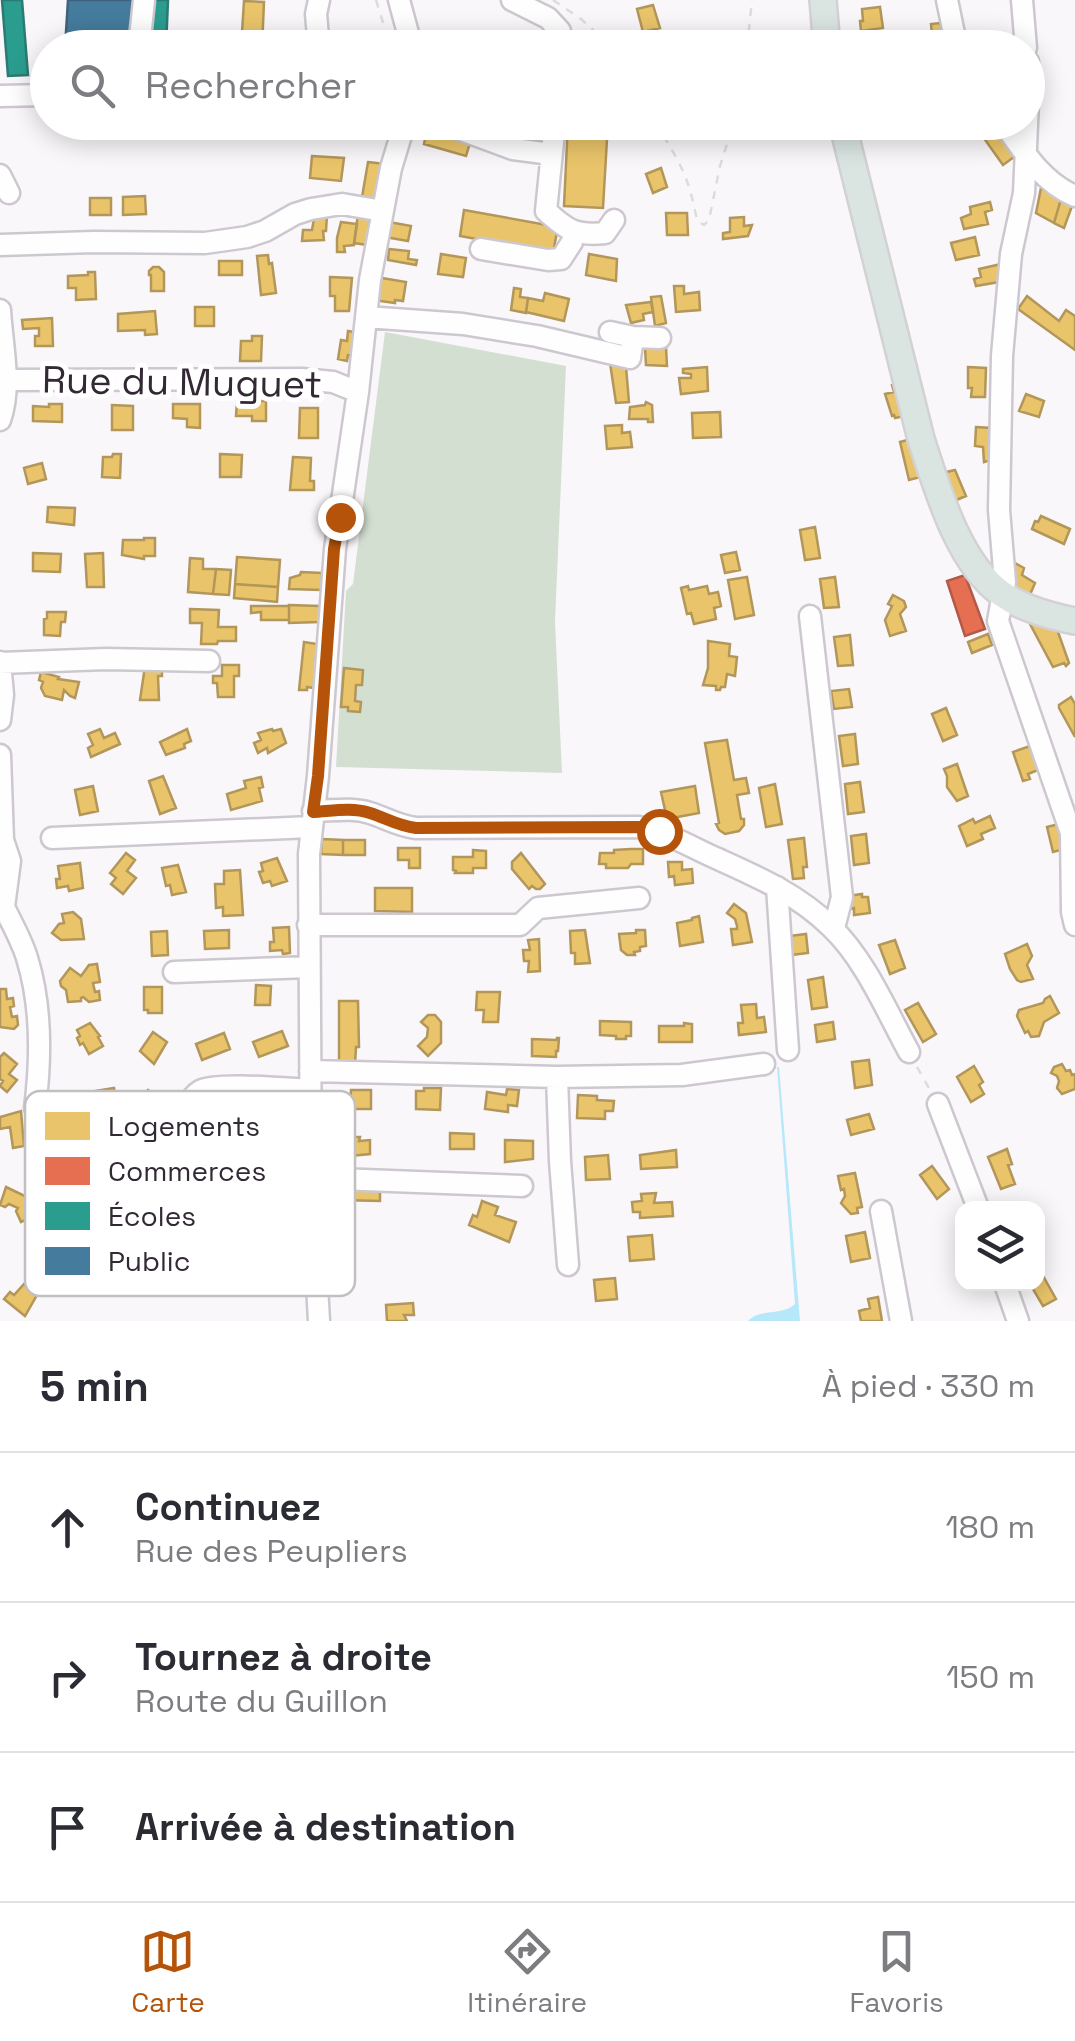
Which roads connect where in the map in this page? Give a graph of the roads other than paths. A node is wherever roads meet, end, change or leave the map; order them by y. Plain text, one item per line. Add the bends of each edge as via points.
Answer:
1 (144, 0) edge
2 (319, 0) edge
3 (399, 0) edge
4 (512, 0) edge
5 (823, 0) edge
6 (947, 0) edge
7 (1022, 0) edge
8 (141, 30) edge
9 (317, 30) edge
10 (407, 30) edge
11 (559, 30) edge
12 (826, 30) edge
13 (953, 30) edge
14 (1024, 30) edge
15 (30, 95) edge
16 (0, 96) edge
17 (400, 140) edge
18 (488, 140) edge
19 (553, 140) edge
20 (846, 140) edge
21 (1015, 140) edge
22 (1028, 140) edge
23 (552, 154) junction
24 (1027, 157) junction
25 (1075, 196) edge
26 (382, 211) junction
27 (614, 220) dead end
28 (574, 230) junction
29 (0, 246) edge
30 (482, 249) dead end
31 (0, 310) edge
32 (366, 317) junction
33 (660, 338) dead end
34 (5, 380) junction
35 (358, 392) junction
36 (0, 420) edge
37 (1002, 594) junction
38 (810, 616) dead end
39 (1075, 620) edge
40 (209, 661) dead end
41 (0, 662) edge
42 (0, 720) edge
43 (0, 755) edge
44 (312, 819) junction
45 (52, 838) dead end
46 (777, 887) junction
47 (639, 898) dead end
48 (2, 908) edge
49 (308, 925) junction
50 (1075, 925) edge
51 (834, 928) junction
52 (309, 967) junction
53 (174, 972) dead end
54 (788, 1050) dead end
55 (909, 1052) road end
56 (764, 1064) dead end
57 (557, 1077) junction
58 (310, 1081) junction
59 (38, 1091) edge
60 (202, 1091) edge
61 (310, 1091) edge
62 (938, 1104) road end
63 (355, 1180) edge
64 (522, 1186) dead end
65 (975, 1201) edge
66 (881, 1211) dead end
67 (568, 1266) dead end
68 (1007, 1291) edge
69 (318, 1296) edge
70 (319, 1321) edge
71 (901, 1321) edge
72 (1018, 1321) edge

1 - 8 street
2 - 9 street
3 - 10 street
4 - 11 street
5 - 12 main road
6 - 13 street
7 - 14 street
15 - 16 street
17 - 26 street
18 - 23 street
19 - 23 street
20 - 37 main road via 934,479 963,546
21 - 24 street
22 - 24 street
23 - 28 street via 546,210
24 - 25 street
24 - 37 street via 1002,356
26 - 29 street via 342,204 311,209 247,237 205,243
26 - 32 street
27 - 28 street via 604,233
28 - 30 street via 561,258
31 - 34 street
32 - 33 street via 536,336 609,333 630,358 634,337
32 - 35 street
34 - 35 street, Rue du Muguet via 302,379
34 - 36 street
35 - 44 street via 334,549
37 - 39 main road
37 - 50 street via 998,621 1070,833
38 - 51 street via 842,897
40 - 41 street
41 - 42 street
43 - 48 street via 10,861
44 - 45 street
44 - 46 street via 356,810 416,828 639,827
44 - 49 street
46 - 51 street
46 - 54 street
47 - 49 street via 538,908 520,926
48 - 59 street via 27,957 37,1006
49 - 52 street
51 - 55 street
52 - 53 street
52 - 58 street
56 - 57 street via 682,1075
57 - 58 street
57 - 67 street
58 - 60 street
58 - 61 street
62 - 65 street
63 - 64 street
66 - 71 street
68 - 72 street
69 - 70 street

